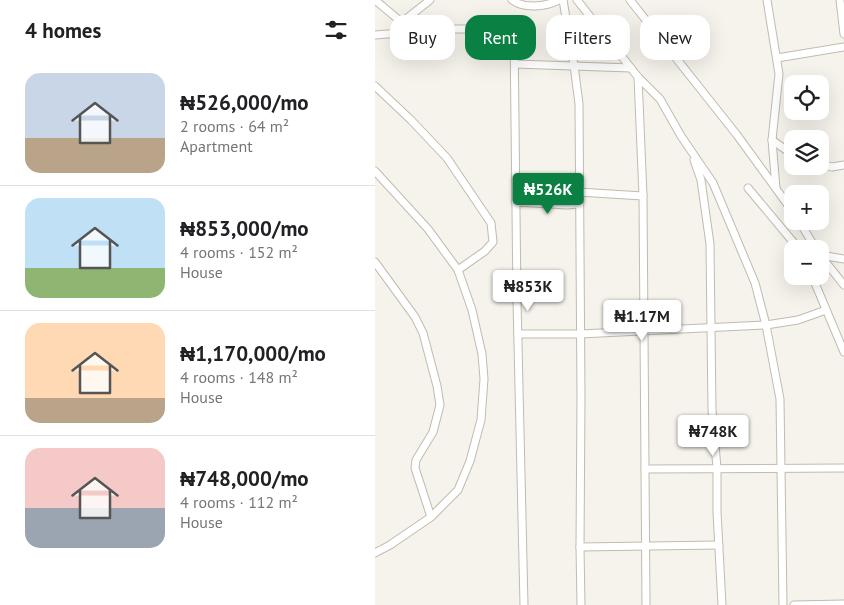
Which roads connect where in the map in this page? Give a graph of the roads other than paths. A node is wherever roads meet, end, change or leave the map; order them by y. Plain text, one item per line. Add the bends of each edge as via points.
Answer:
1 (375, 0) edge
2 (430, 0) edge
3 (512, 0) edge
4 (559, 0) edge
5 (563, 0) edge
6 (577, 0) edge
7 (630, 0) edge
8 (767, 0) edge
9 (840, 0) edge
10 (392, 15) edge
11 (411, 15) edge
12 (455, 30) edge
13 (390, 33) edge
14 (844, 34) edge
15 (375, 35) edge
16 (844, 47) edge
17 (777, 58) junction
18 (515, 64) junction
19 (574, 65) junction
20 (631, 68) junction
21 (638, 77) junction
22 (375, 86) edge
23 (772, 140) junction
24 (784, 149) edge
25 (691, 151) junction
26 (844, 165) edge
27 (829, 166) edge
28 (375, 171) edge
29 (748, 188) dead end
30 (776, 189) junction
31 (578, 192) junction
32 (643, 196) junction
33 (784, 200) edge
34 (516, 202) junction
35 (578, 204) junction
36 (791, 240) edge
37 (829, 256) edge
38 (844, 259) edge
39 (375, 262) edge
40 (829, 267) edge
41 (458, 270) junction
42 (815, 285) edge
43 (844, 286) edge
44 (825, 310) junction
45 (766, 325) junction
46 (711, 329) junction
47 (644, 331) junction
48 (518, 334) junction
49 (580, 334) junction
50 (844, 352) edge
51 (717, 468) junction
52 (844, 468) edge
53 (645, 469) junction
54 (781, 469) junction
55 (431, 517) junction
56 (719, 545) junction
57 (580, 547) junction
58 (644, 547) junction
59 (375, 552) edge
60 (844, 604) edge
61 (524, 605) edge
62 (581, 605) edge
63 (645, 605) edge
64 (722, 605) edge
65 (783, 605) edge
66 (794, 605) edge

1 - 10 street
2 - 11 street
3 - 4 street via 526,6
5 - 19 street
6 - 20 street
7 - 30 street
8 - 17 street
9 - 14 street
12 - 18 street via 509,29 514,34
13 - 15 street
16 - 17 street
17 - 23 street via 779,82
18 - 19 street
18 - 34 street
19 - 20 street
19 - 31 street via 579,104
20 - 21 street
21 - 25 street via 660,98
21 - 32 street
22 - 41 street via 447,158 491,223 493,242
23 - 24 street
23 - 30 street
25 - 45 street via 713,183 755,283
25 - 46 street via 701,180 710,244
26 - 27 street
28 - 41 street via 428,229
29 - 36 street
30 - 33 street
31 - 32 street
31 - 35 street
32 - 47 street
34 - 35 street
34 - 48 street
35 - 49 street
37 - 38 street
39 - 55 street via 415,317 423,333 437,386 440,405 433,432 416,460 415,468
40 - 43 street
41 - 55 street via 482,354 481,420 470,462 458,490
42 - 44 street
44 - 45 street via 798,320
44 - 50 street
45 - 46 street
45 - 54 street via 780,400
46 - 47 street
46 - 51 street
47 - 49 street
47 - 53 street
48 - 49 street
48 - 61 street
49 - 57 street
51 - 53 street
51 - 54 street
51 - 56 street
52 - 54 street
53 - 58 street
54 - 65 street
55 - 59 street
56 - 58 street
56 - 64 street
57 - 58 street
57 - 62 street
58 - 63 street
60 - 66 street

